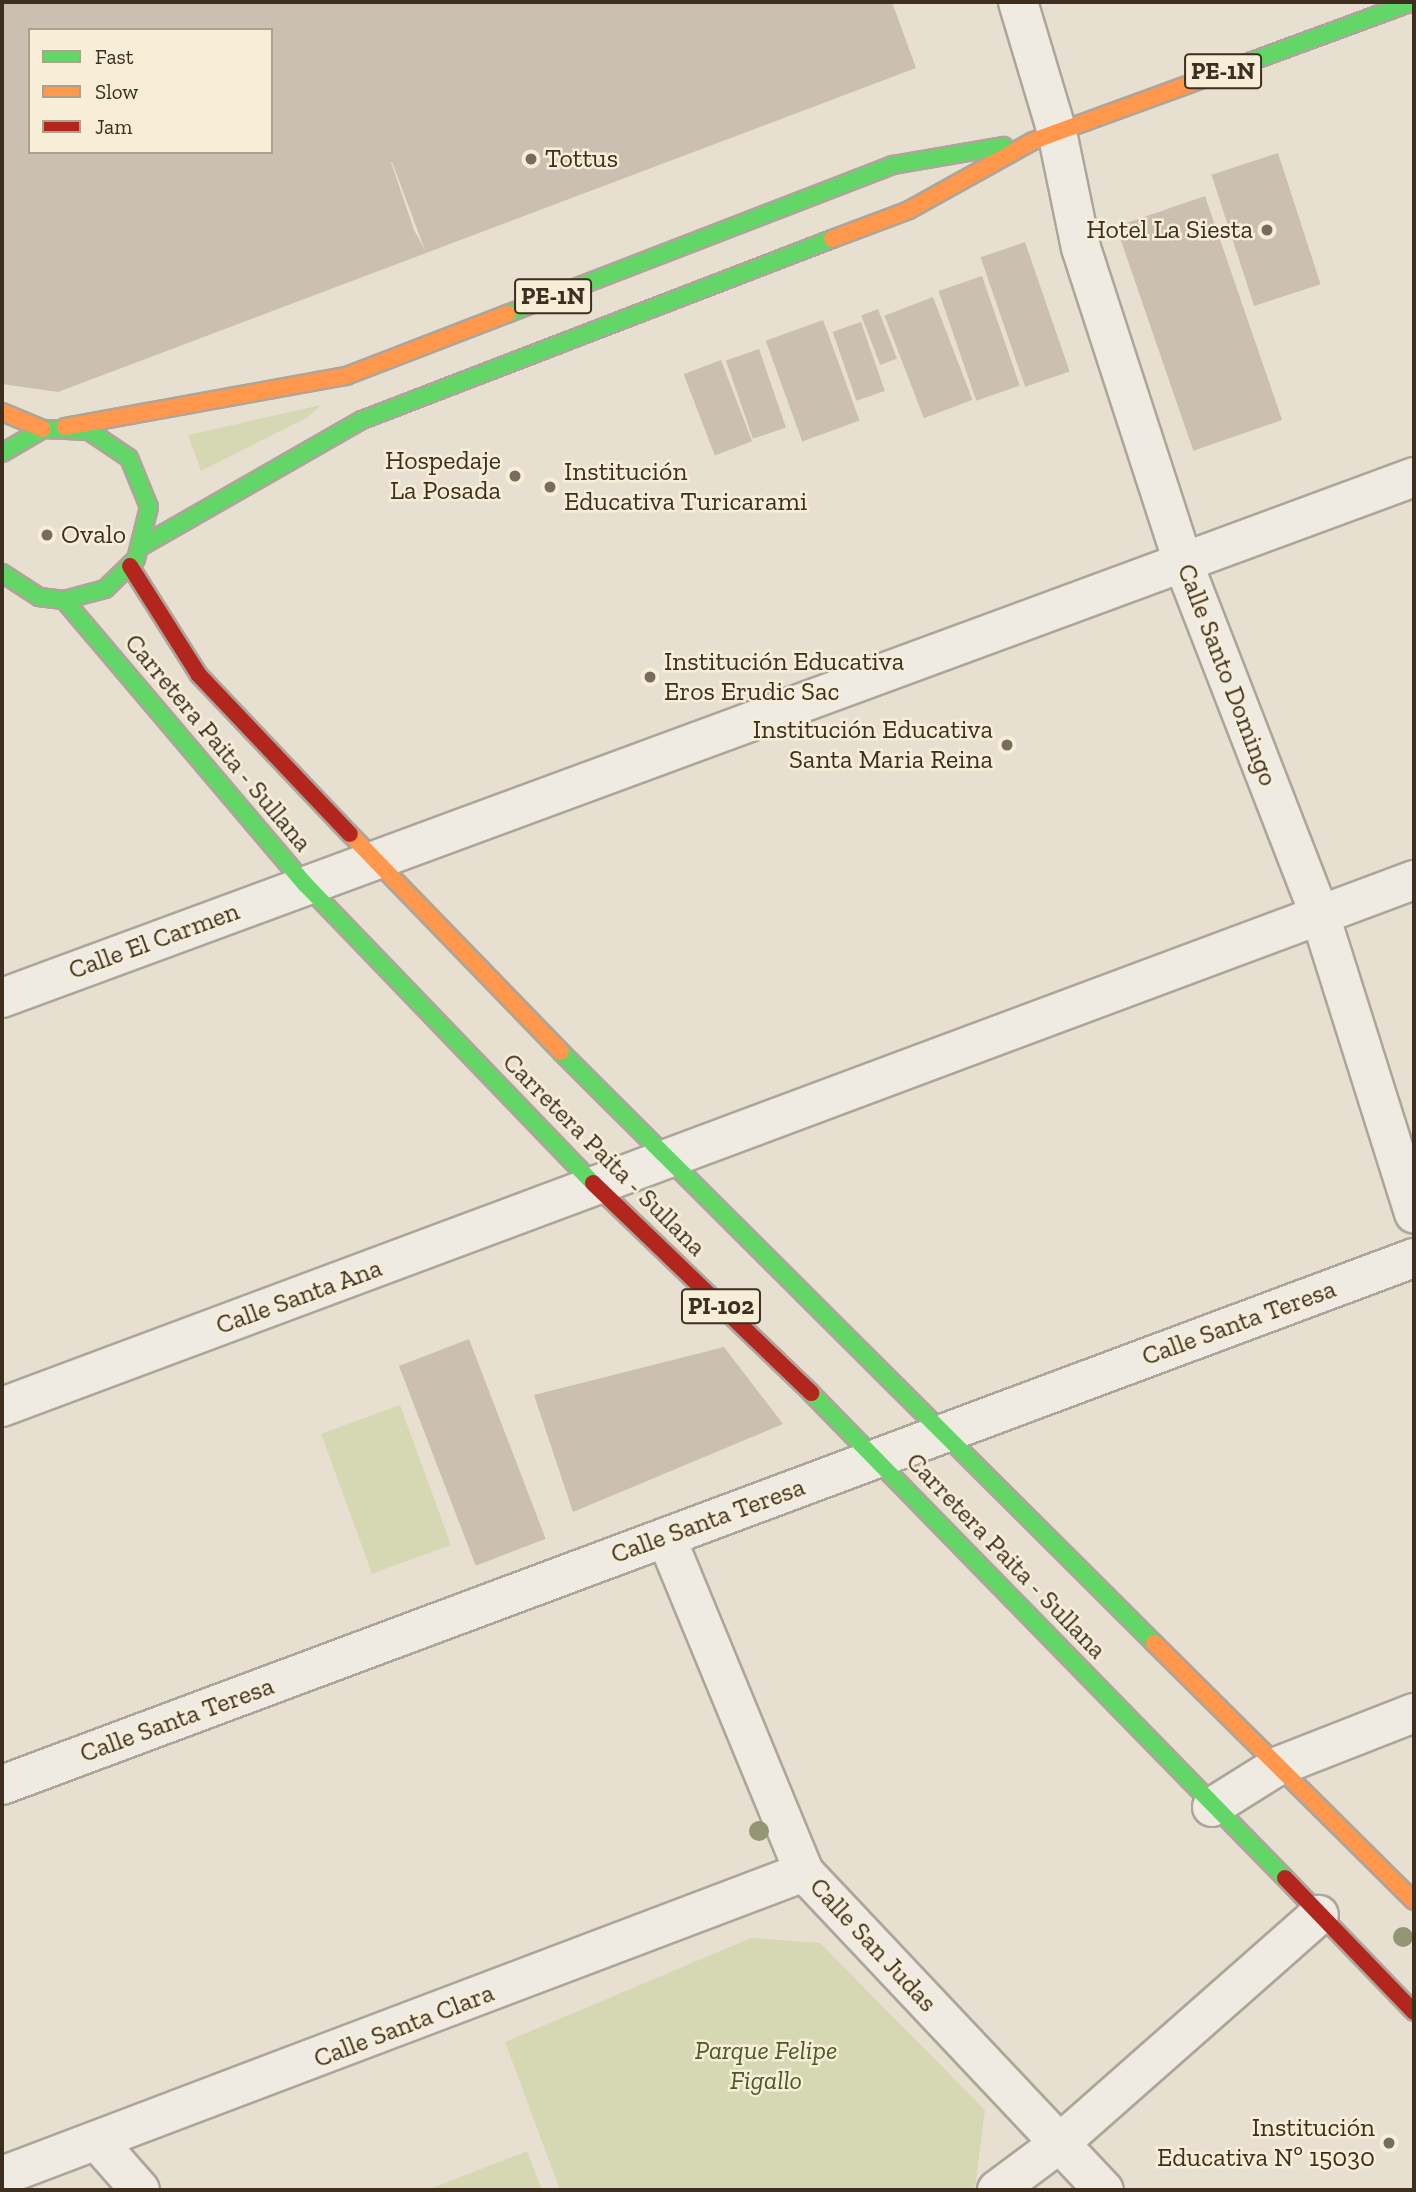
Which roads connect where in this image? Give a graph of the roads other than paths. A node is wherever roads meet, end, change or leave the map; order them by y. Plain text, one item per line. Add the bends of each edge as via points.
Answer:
1 (1018, 2) edge
2 (1413, 2) edge
3 (1045, 137) junction
4 (2, 412) edge
5 (65, 427) junction
6 (43, 429) junction
7 (3, 451) edge
8 (1414, 477) edge
9 (141, 547) junction
10 (1184, 565) junction
11 (130, 566) junction
12 (2, 573) edge
13 (10, 586) edge
14 (2, 600) edge
15 (64, 600) junction
16 (374, 860) junction
17 (1414, 880) edge
18 (306, 885) junction
19 (1321, 915) junction
20 (2, 998) edge
21 (666, 1160) junction
22 (596, 1186) junction
23 (1414, 1214) edge
24 (1414, 1258) edge
25 (2, 1408) edge
26 (942, 1434) junction
27 (878, 1458) junction
28 (666, 1537) junction
29 (1414, 1713) edge
30 (1276, 1767) junction
31 (2, 1785) edge
32 (1212, 1807) junction
33 (804, 1872) junction
34 (1414, 1901) edge
35 (1319, 1914) junction
36 (1414, 2012) edge
37 (97, 2141) junction
38 (1060, 2143) junction
39 (2, 2176) edge
40 (140, 2190) edge
41 (997, 2190) edge
42 (1104, 2190) edge

1 - 3 street, Calle Santo Domingo
2 - 3 main road, PE-1N
3 - 5 main road, PE-1N via 893,165 346,376
3 - 9 main road, PE-1N via 909,210 362,421 275,464
3 - 10 street, Calle Santo Domingo
4 - 6 main road
5 - 6 main road, PE-1N
5 - 9 main road, PE-1N via 108,440 143,481 149,507
6 - 7 main road, PE-1N
8 - 10 street, Calle El Carmen
9 - 11 main road, PE-1N
10 - 16 street, Calle El Carmen
10 - 19 street, Calle Santo Domingo
11 - 15 main road, PE-1N via 105,589
11 - 16 main road, Carretera Paita - Sullana / PI-102 via 199,675
12 - 13 main road, PE-1N
13 - 15 main road, PE-1N
14 - 15 main road
15 - 18 main road, Carretera Paita - Sullana / PI-102
16 - 18 street, Calle El Carmen
16 - 21 main road, Carretera Paita - Sullana / PI-102
17 - 19 street, Calle Santa Ana
18 - 20 street, Calle El Carmen
18 - 22 main road, Carretera Paita - Sullana / PI-102
19 - 21 street, Calle Santa Ana
19 - 23 street, Calle Santo Domingo
21 - 22 street, Calle Santa Ana
21 - 26 main road, Carretera Paita - Sullana / PI-102
22 - 25 street, Calle Santa Ana
22 - 27 main road, Carretera Paita - Sullana / PI-102
24 - 26 street, Calle Santa Teresa
26 - 27 street, Calle Santa Teresa
26 - 30 main road, Carretera Paita - Sullana / PI-102
27 - 28 street, Calle Santa Teresa
27 - 32 main road, Carretera Paita - Sullana / PI-102
28 - 31 street, Calle Santa Teresa
28 - 33 street, Calle San Judas
29 - 30 street
30 - 32 street
30 - 34 main road, Carretera Paita - Sullana / PI-102
32 - 35 main road, Carretera Paita - Sullana / PI-102
33 - 37 street, Calle Santa Clara
33 - 38 street, Calle San Judas
35 - 36 main road, Carretera Paita - Sullana / PI-102
35 - 38 street
37 - 39 street, Calle Santa Clara
37 - 40 street
38 - 41 street
38 - 42 street, Calle San Judas

